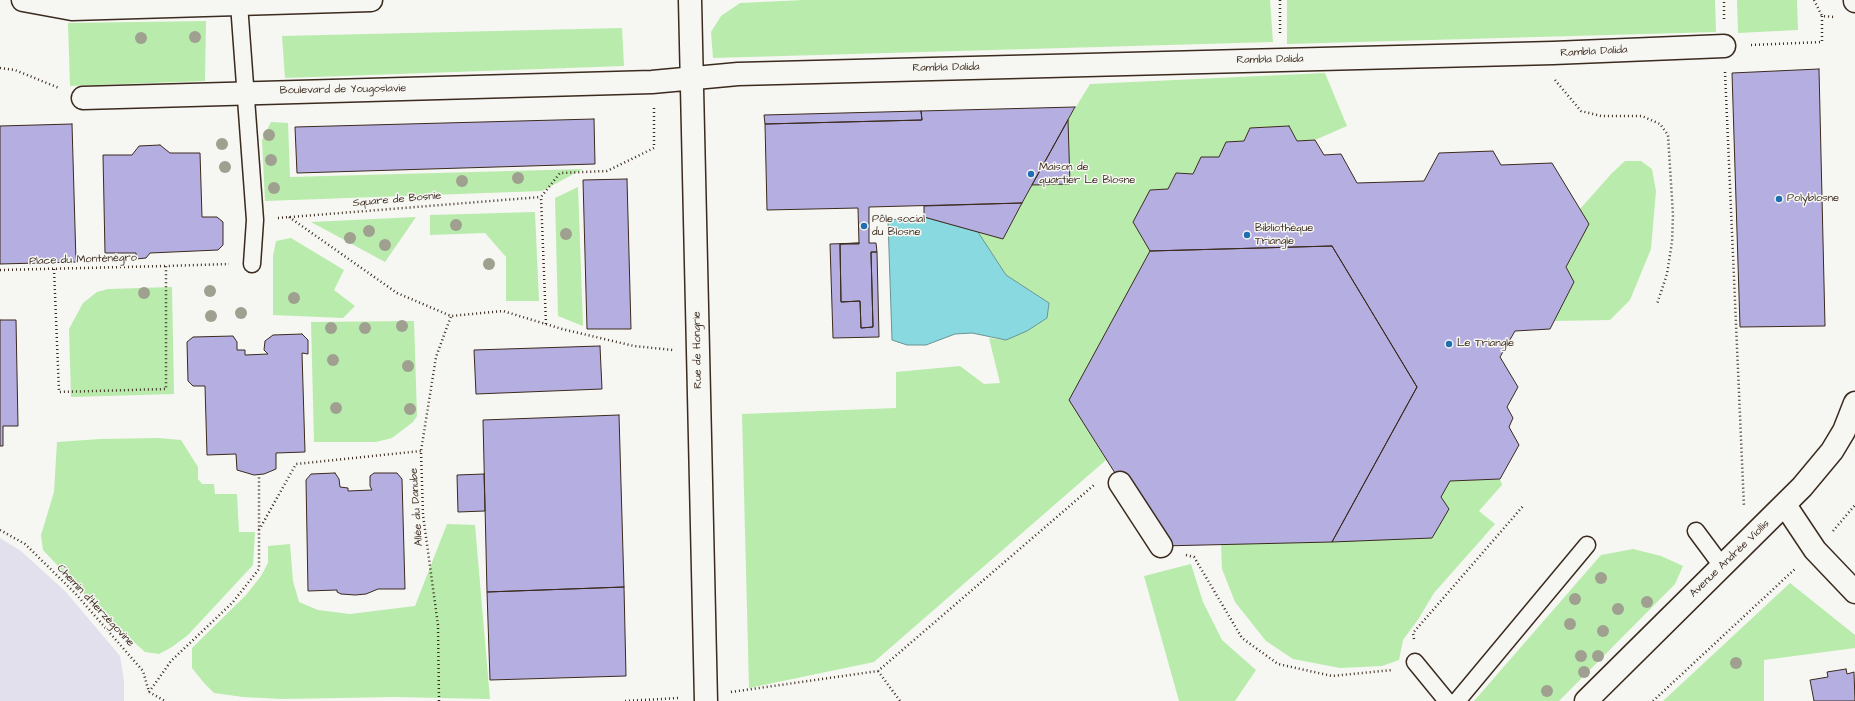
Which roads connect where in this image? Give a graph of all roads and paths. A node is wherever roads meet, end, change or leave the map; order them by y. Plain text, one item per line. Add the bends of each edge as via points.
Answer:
1 (23, 0) edge
2 (371, 0) edge
3 (690, 0) edge
4 (1280, 0) edge
5 (239, 4) junction
6 (1822, 16) dead end
7 (1724, 46) junction
8 (1553, 53) junction
9 (1280, 60) junction
10 (0, 68) edge
11 (692, 79) junction
12 (246, 92) junction
13 (83, 98) joint
14 (654, 106) dead end
15 (541, 197) junction
16 (288, 217) junction
17 (255, 220) junction
18 (252, 264) joint
19 (166, 266) junction
20 (54, 269) junction
21 (0, 270) edge
22 (1657, 304) dead end
23 (451, 316) junction
24 (546, 324) junction
25 (698, 352) junction
26 (1855, 403) edge
27 (421, 451) junction
28 (259, 475) dead end
29 (1120, 482) dead end
30 (1095, 485) dead end
31 (1524, 505) dead end
32 (1785, 505) junction
33 (1855, 505) edge
34 (0, 530) edge
35 (259, 531) junction
36 (1696, 531) dead end
37 (1745, 544) junction
38 (1587, 545) dead end
39 (1161, 546) dead end
40 (1815, 550) junction
41 (1194, 557) dead end
42 (1722, 566) junction
43 (1855, 592) edge
44 (1415, 662) junction
45 (878, 671) junction
46 (149, 692) junction
47 (706, 699) edge
48 (165, 701) edge
49 (439, 701) edge
50 (625, 701) edge
51 (900, 701) edge
52 (1447, 701) edge
53 (1457, 701) edge
54 (1586, 701) edge
55 (1653, 701) edge

1 - 5 street via 72,9
2 - 5 street
3 - 11 street, Rue de Hongrie
4 - 9 path
5 - 12 lane
6 - 7 path via 1822,42
7 - 8 street, Rambla Dalida
7 - 37 path
8 - 9 street, Rambla Dalida
8 - 22 path via 1554,79 1580,111 1601,116 1642,116 1660,124 1668,135 1673,215 1672,242
9 - 11 street, Rambla Dalida via 738,74
10 - 13 path via 15,70
11 - 12 street, Boulevard de Yougoslavie
11 - 25 street, Rue de Hongrie
12 - 13 street, Boulevard de Yougoslavie
12 - 17 lane
14 - 15 path via 654,148 607,171 560,173
15 - 16 path, Square de Bosnie
15 - 24 path
16 - 17 path, Square de Bosnie
16 - 23 path via 397,294
17 - 18 lane
18 - 19 path, Place du Monténégro
19 - 20 path, Place du Monténégro
19 - 20 path via 166,389 59,392
20 - 21 path, Place du Monténégro
23 - 24 path via 503,311
23 - 27 path, Allée du Danube via 436,357
24 - 25 path via 634,346
25 - 47 street, Rue de Hongrie
26 - 32 street, Avenue Andrée Viollis via 1844,431 1832,451
27 - 35 path via 296,464
27 - 49 path, Allée du Danube via 423,515 438,625
28 - 35 path
29 - 39 street
30 - 45 path
31 - 44 path via 1413,633
32 - 37 street, Avenue Andrée Viollis
32 - 40 street
33 - 40 path
34 - 46 path, Chemin d'Herzégovine via 25,544 75,593 143,671
35 - 46 path via 259,568 232,602 171,661
36 - 42 lane
37 - 42 street, Avenue Andrée Viollis
38 - 53 lane
40 - 43 street
40 - 55 path
41 - 44 path via 1242,638 1278,664 1332,676 1392,670
42 - 54 street, Avenue Andrée Viollis
44 - 52 lane
45 - 47 path
45 - 51 path
46 - 48 path
47 - 50 path

